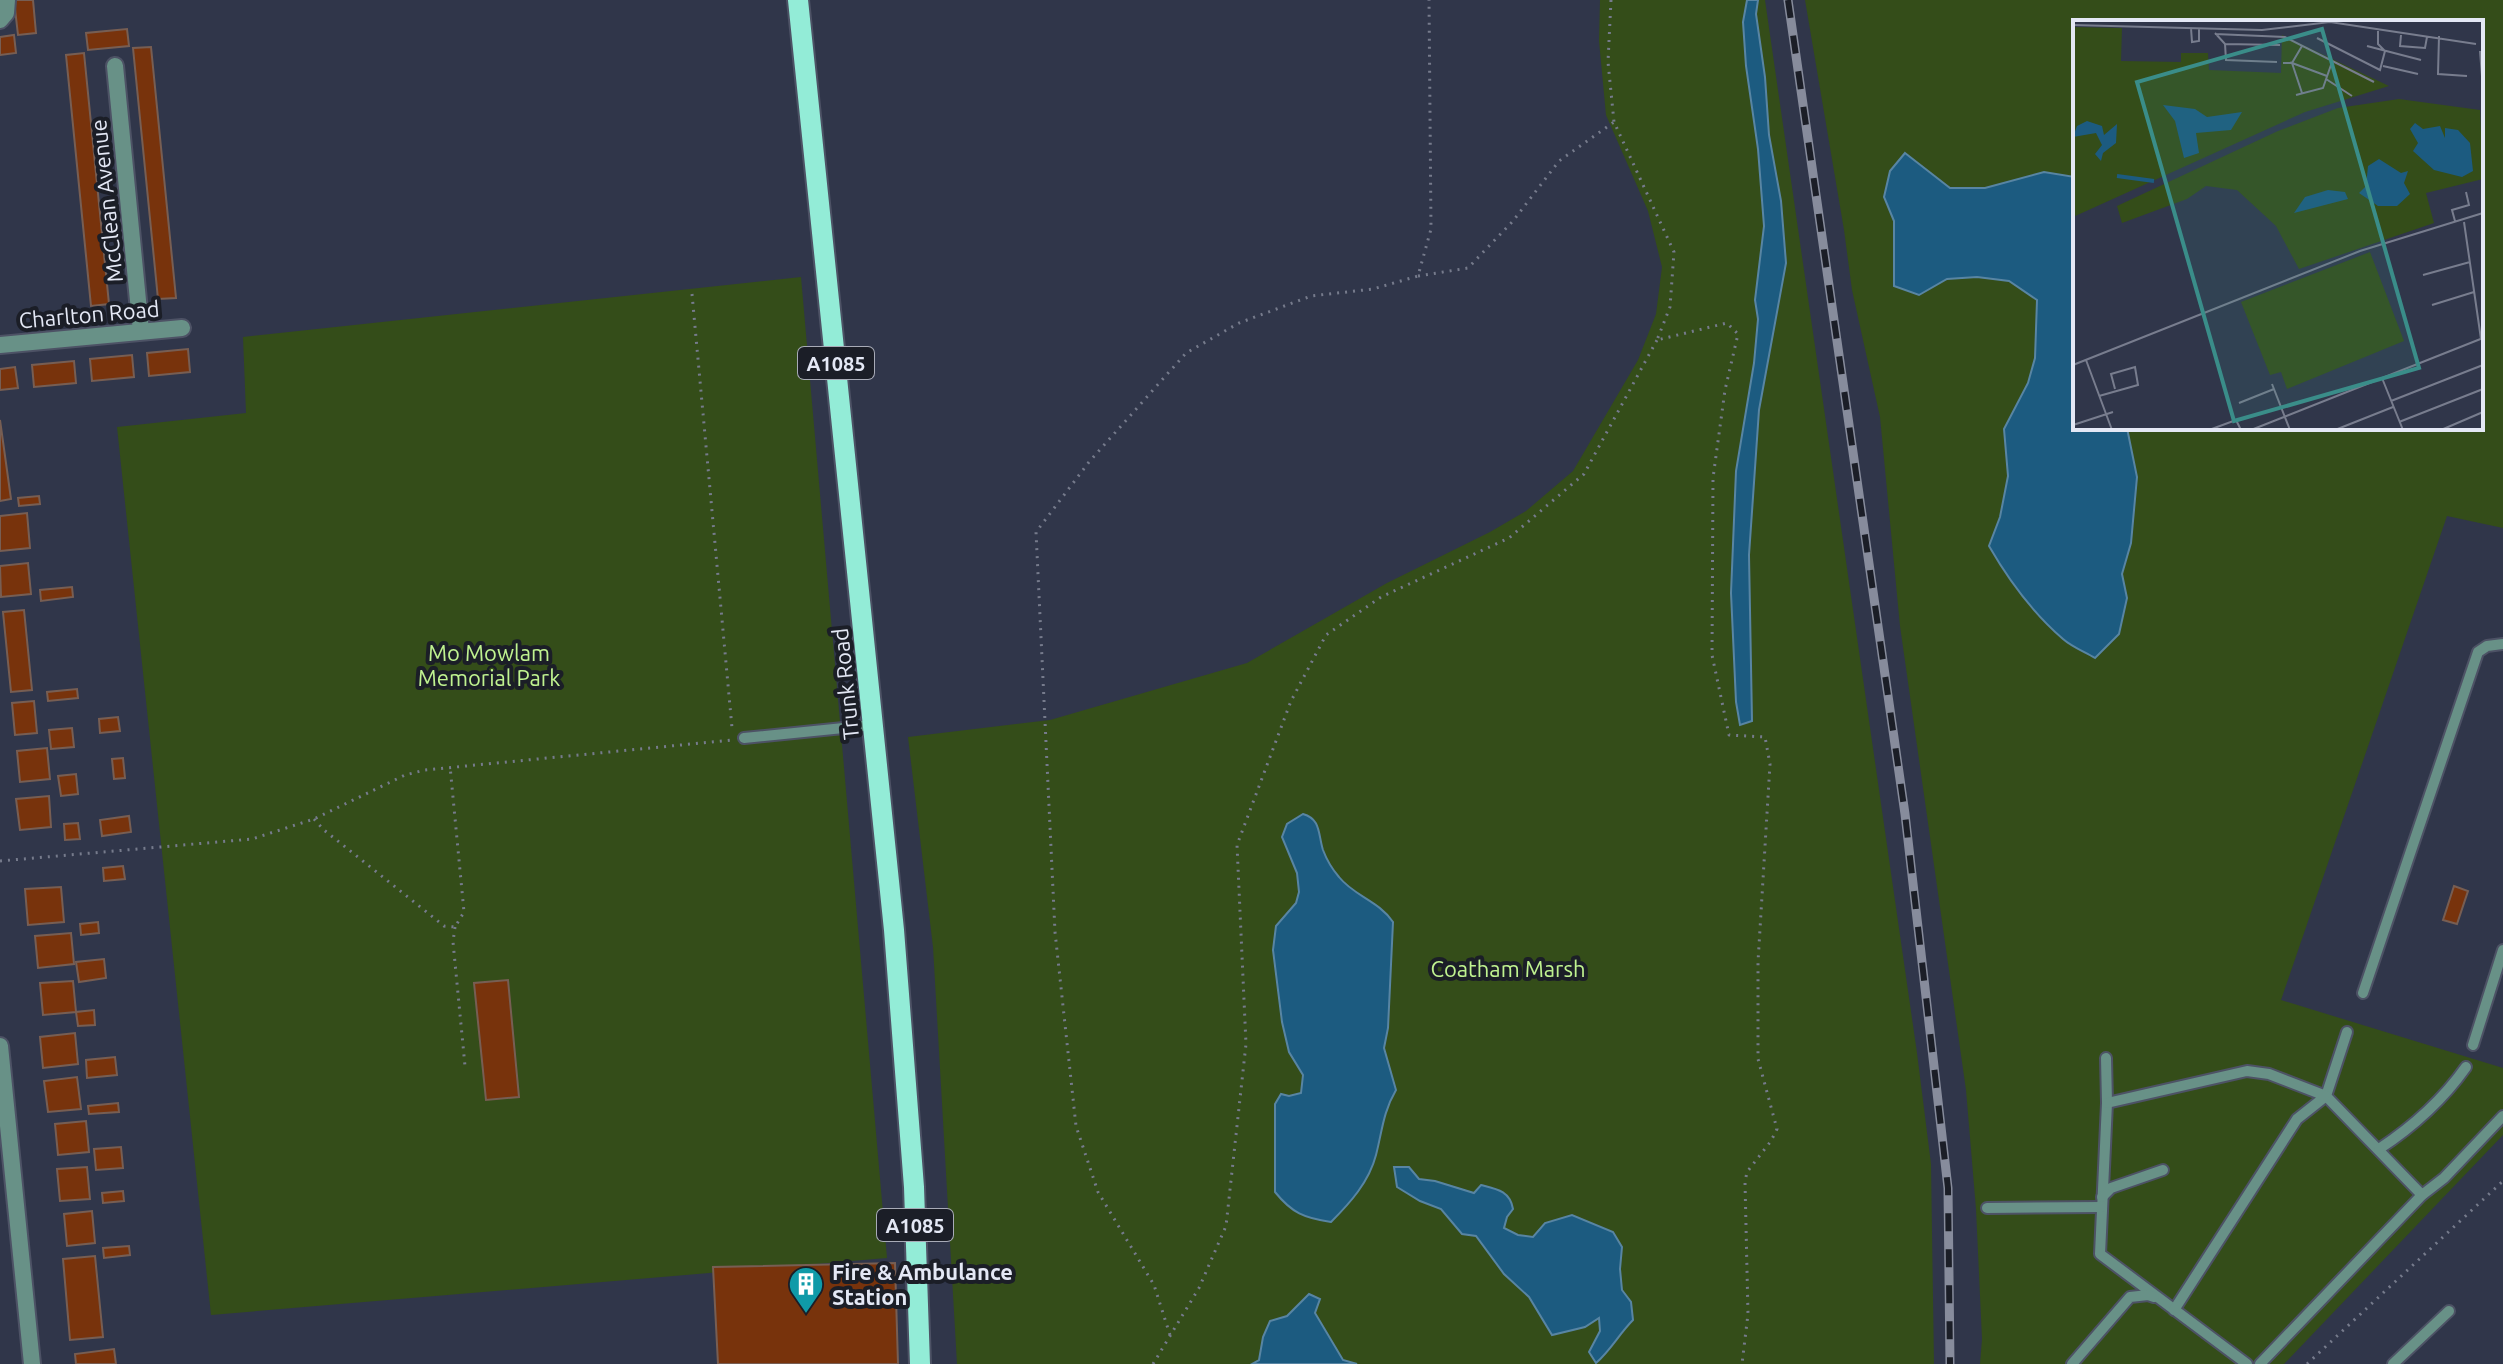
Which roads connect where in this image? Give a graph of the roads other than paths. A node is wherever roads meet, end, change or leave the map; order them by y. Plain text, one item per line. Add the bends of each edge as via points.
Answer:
1 (7, 0) edge
2 (798, 0) edge
3 (0, 20) edge
4 (115, 66) dead end
5 (182, 328) dead end
6 (141, 331) junction
7 (0, 345) edge
8 (2503, 644) edge
9 (873, 725) junction
10 (739, 739) road end
11 (2503, 950) edge
12 (2363, 993) dead end
13 (2347, 1032) dead end
14 (2473, 1045) dead end
15 (0, 1046) edge
16 (2106, 1058) dead end
17 (2466, 1067) dead end
18 (2, 1091) edge
19 (2326, 1096) junction
20 (2107, 1103) junction
21 (2503, 1116) edge
22 (2379, 1149) junction
23 (2163, 1170) dead end
24 (2422, 1195) junction
25 (2102, 1202) junction
26 (1987, 1208) dead end
27 (2160, 1299) junction
28 (2174, 1310) junction
29 (2449, 1311) dead end
30 (32, 1364) edge
31 (920, 1364) edge
32 (2072, 1364) edge
33 (2247, 1364) edge
34 (2260, 1364) edge
35 (2393, 1364) edge

1 - 3 street
2 - 9 main road, Trunk Road / A1085
4 - 6 street, McClean Avenue
5 - 6 street, Charlton Road
6 - 7 street, Charlton Road
8 - 12 lane via 2478,652
9 - 10 lane
9 - 31 main road, Trunk Road / A1085 via 913,1173
11 - 14 lane
13 - 19 lane
15 - 18 street
16 - 20 lane
17 - 22 lane via 2447,1094 2408,1131
18 - 30 street
19 - 20 lane via 2247,1071
19 - 22 lane
19 - 28 lane via 2297,1119
20 - 25 lane
21 - 24 lane
22 - 24 lane
23 - 25 lane via 2111,1188
24 - 34 lane
25 - 26 lane
25 - 27 lane via 2100,1254
27 - 28 lane
27 - 32 lane via 2130,1297
28 - 33 lane
29 - 35 lane

